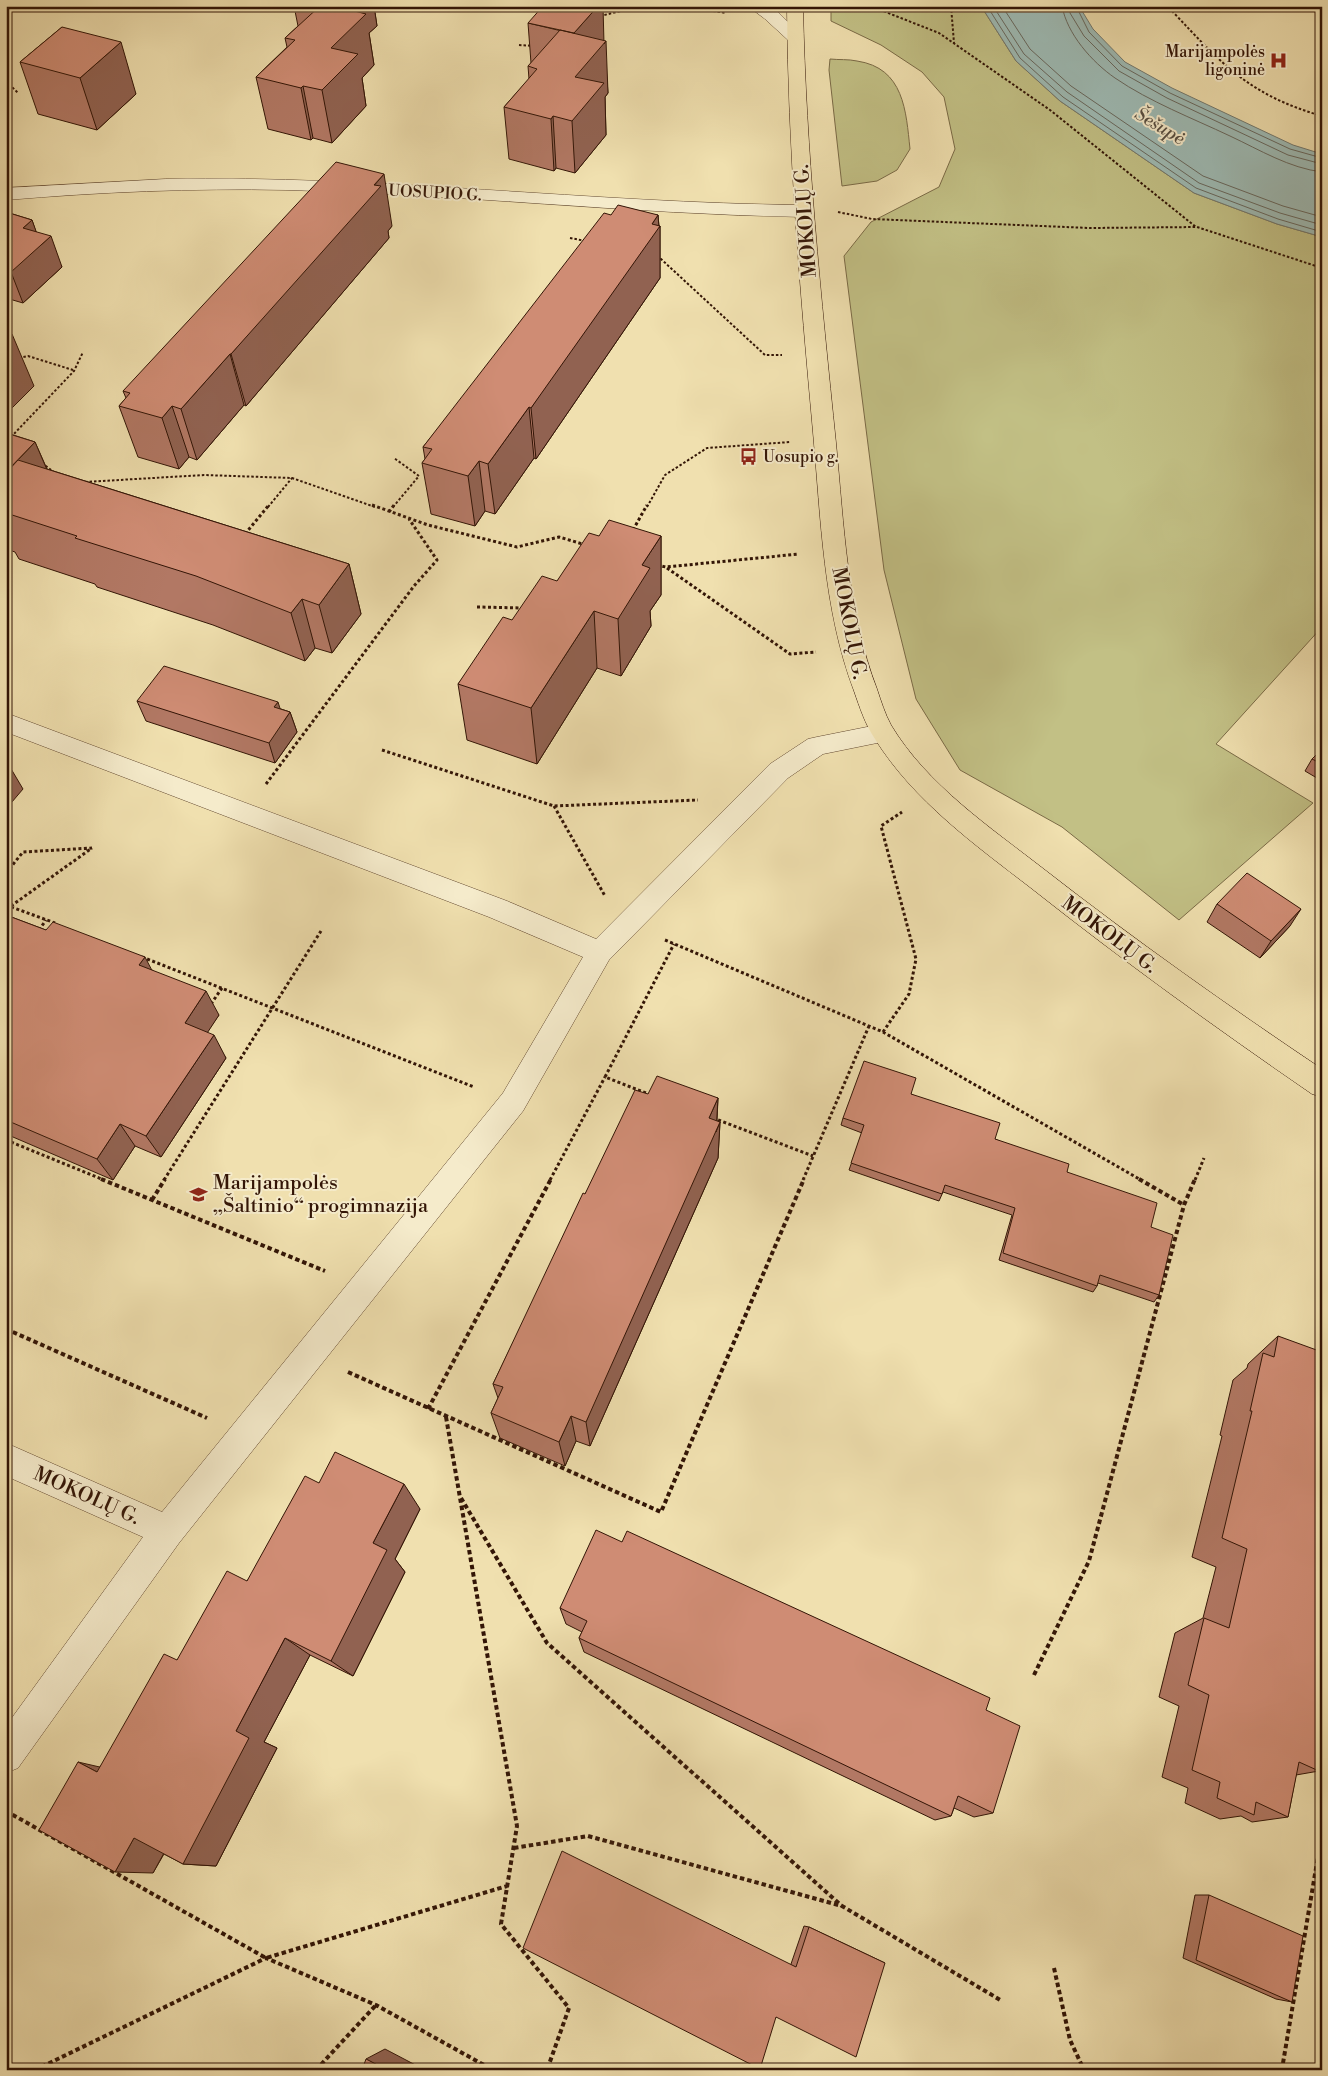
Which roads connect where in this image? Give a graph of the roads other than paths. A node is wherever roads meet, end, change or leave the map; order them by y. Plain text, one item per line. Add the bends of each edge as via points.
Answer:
1 (756, 6) edge
2 (795, 6) edge
3 (795, 37) junction
4 (6, 194) edge
5 (803, 211) junction
6 (6, 722) edge
7 (882, 733) junction
8 (600, 952) junction
9 (1322, 1085) edge
10 (6, 1459) edge
11 (167, 1531) junction
12 (6, 1756) edge

1 - 3 street
2 - 3 main road, MOKOLŲ G.
3 - 5 main road, MOKOLŲ G.
4 - 5 street, UOSUPIO G. via 112,186 260,184
5 - 7 main road, MOKOLŲ G. via 836,550 852,651
6 - 8 street via 498,909
7 - 8 street via 817,746 780,771
7 - 9 main road, MOKOLŲ G. via 915,776 952,812 1104,932
8 - 11 street via 513,1102
10 - 11 street, MOKOLŲ G.
11 - 12 street

